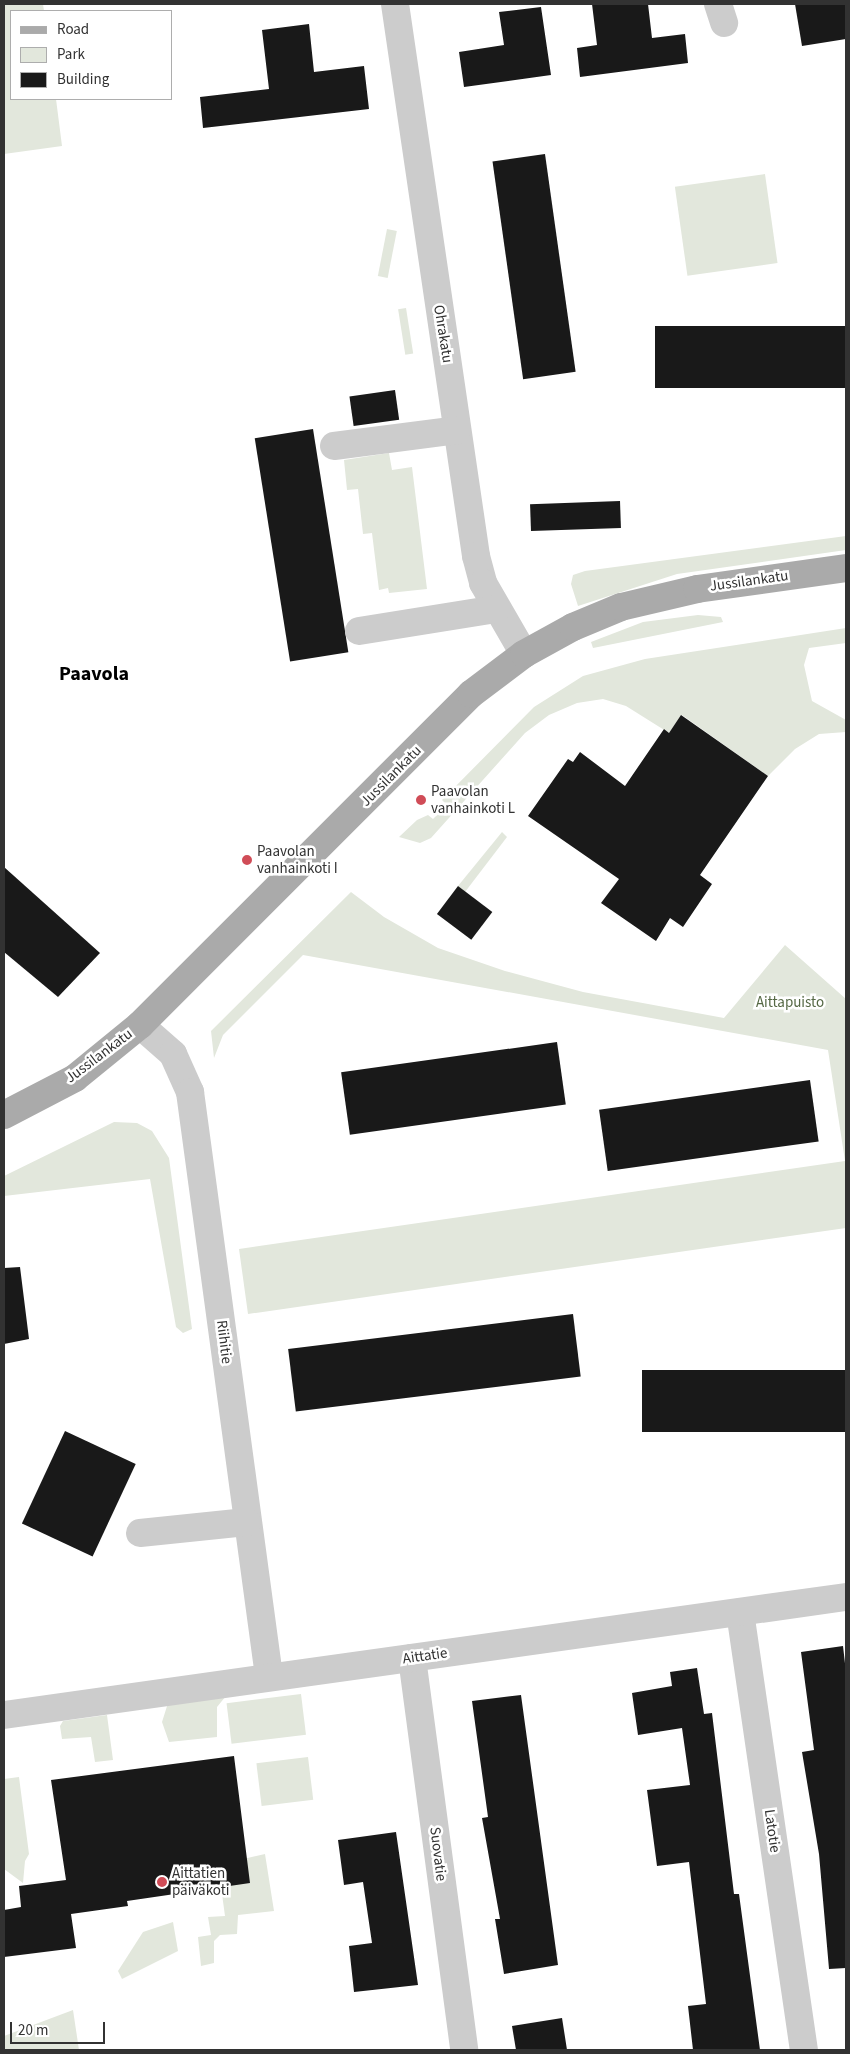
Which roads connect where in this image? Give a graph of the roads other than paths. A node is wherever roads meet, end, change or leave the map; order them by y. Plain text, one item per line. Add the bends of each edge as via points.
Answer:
1 (395, 4) edge
2 (458, 430) junction
3 (334, 446) dead end
4 (846, 568) edge
5 (496, 609) junction
6 (359, 631) dead end
7 (524, 654) junction
8 (140, 1025) junction
9 (4, 1116) edge
10 (246, 1522) junction
11 (140, 1533) dead end
12 (846, 1597) edge
13 (740, 1612) junction
14 (412, 1658) junction
15 (269, 1676) junction
16 (4, 1715) edge
17 (464, 2050) edge
18 (804, 2050) edge

1 - 2 street, Ohrakatu
2 - 3 street
2 - 5 street, Ohrakatu via 476,556 483,584
4 - 7 main road, Jussilankatu via 697,589 644,601 600,615
5 - 6 street
5 - 7 street, Ohrakatu
7 - 8 main road, Jussilankatu via 471,694
8 - 9 main road, Jussilankatu via 75,1078
8 - 10 street, Riihitie via 174,1054 190,1092
10 - 11 street
10 - 15 street, Riihitie
12 - 13 street, Aittatie
13 - 14 street, Aittatie
13 - 18 street, Latotie
14 - 15 street, Aittatie
14 - 17 street, Suovatie
15 - 16 street, Aittatie

